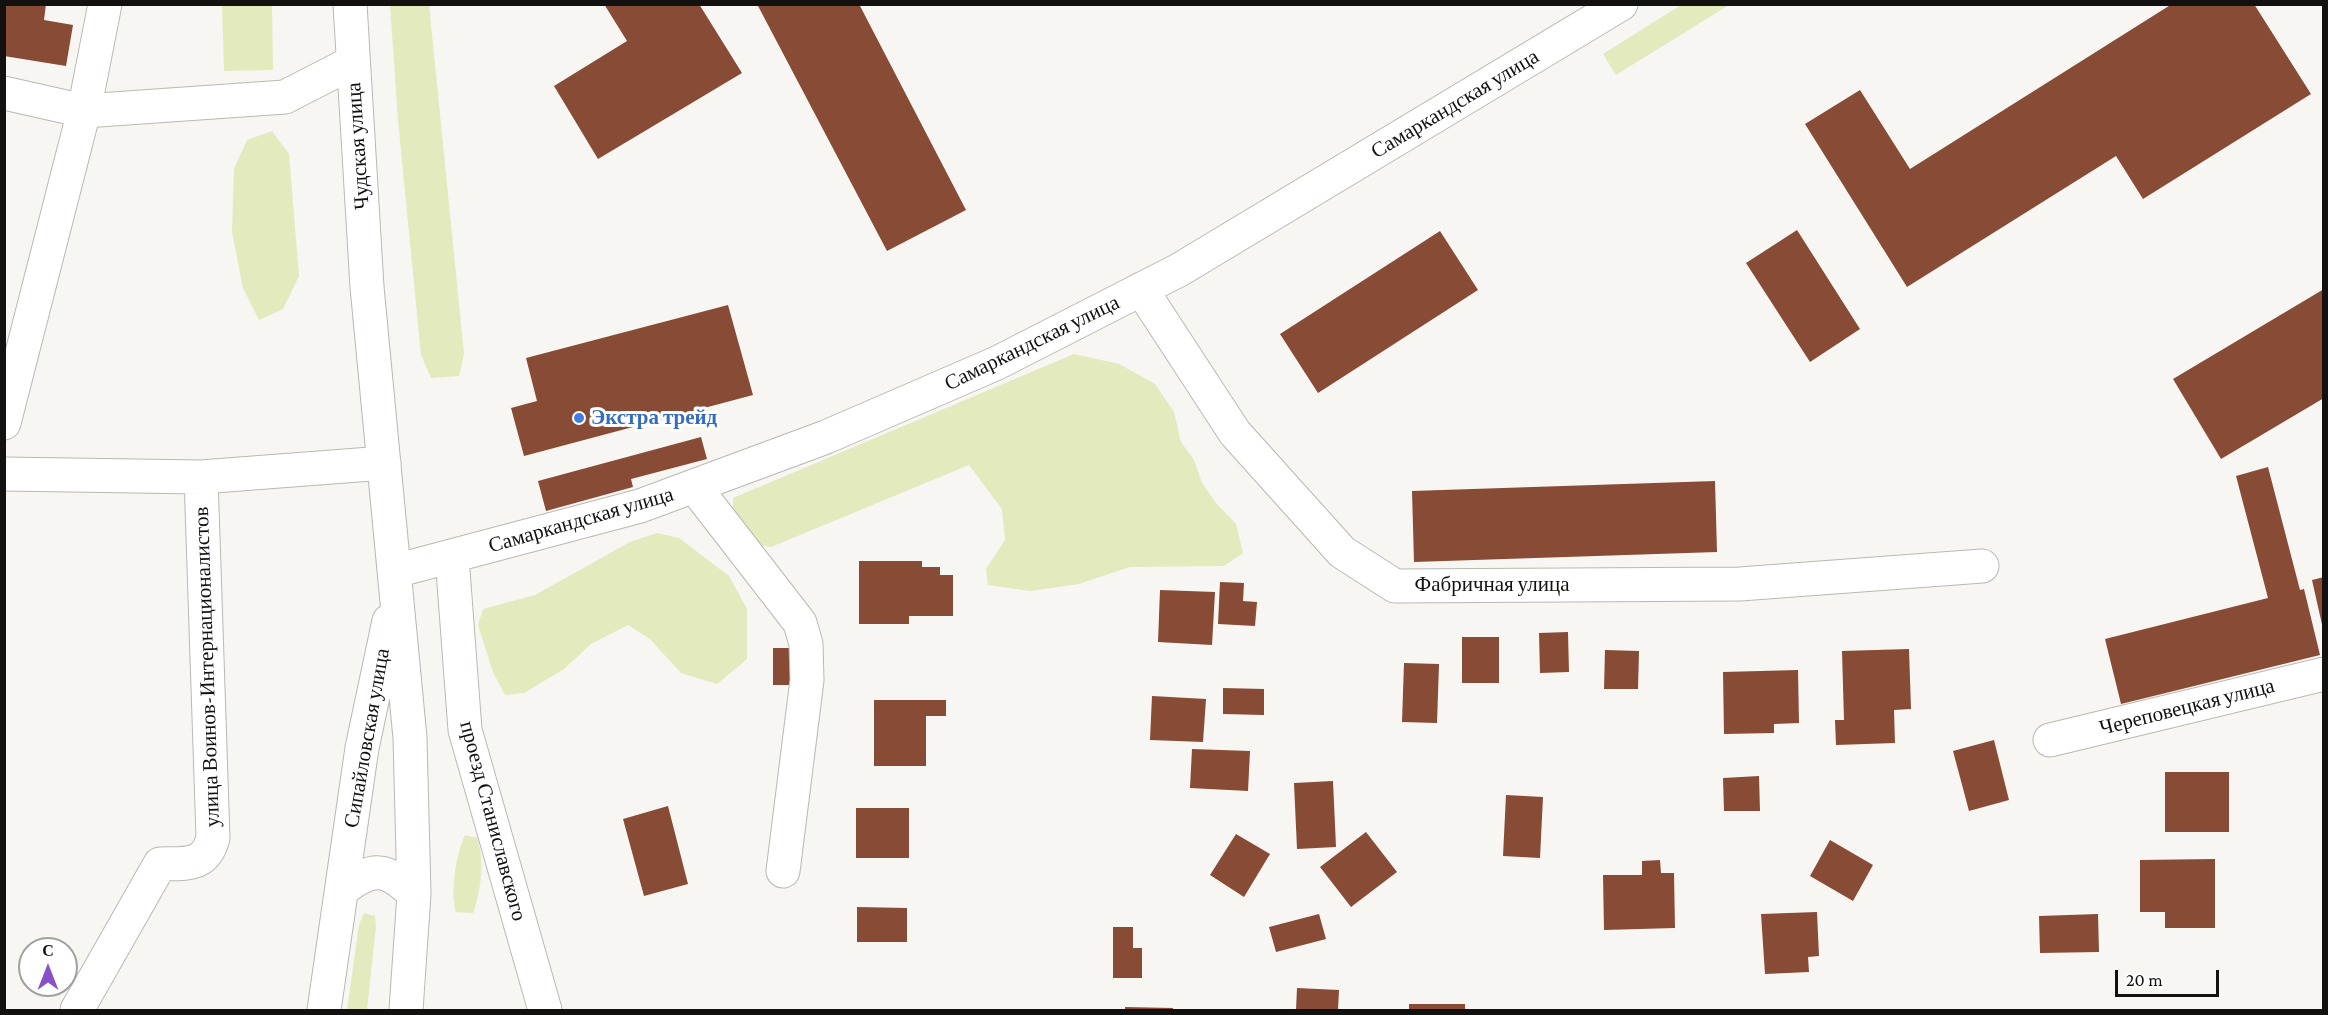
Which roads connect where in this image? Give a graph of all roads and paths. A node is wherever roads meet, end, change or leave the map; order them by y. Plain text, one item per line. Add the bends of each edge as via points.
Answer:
1 (105, 4) edge
2 (350, 4) edge
3 (1621, 4) edge
4 (353, 62) junction
5 (4, 93) edge
6 (84, 111) junction
7 (367, 287) joint
8 (1141, 289) junction
9 (4, 423) edge
10 (384, 463) junction
11 (4, 474) edge
12 (201, 477) junction
13 (694, 486) junction
14 (452, 557) junction
15 (1982, 567) dead end
16 (395, 579) junction
17 (2324, 674) edge
18 (2050, 740) dead end
19 (783, 871) dead end
20 (342, 890) junction
21 (414, 894) junction
22 (77, 1011) edge
23 (324, 1011) edge
24 (406, 1011) edge
25 (545, 1011) edge

1 - 6 street
2 - 4 street, Чудская улица
3 - 8 street, Самаркандская улица via 1179,270
4 - 6 street via 285,97
4 - 7 street, Чудская улица
5 - 6 street
6 - 9 street
7 - 10 street, Сипайловская улица
8 - 13 street, Самаркандская улица via 997,363 826,437
8 - 15 street, Фабричная улица via 1235,433 1342,552 1395,585 1740,584
10 - 12 street
10 - 16 street, Сипайловская улица
11 - 12 street
12 - 22 street, улица Воинов-Интернационалистов via 213,838 207,853 193,863 160,864
13 - 14 street, Самаркандская улица via 640,506
13 - 19 street via 800,623 806,644 807,680
14 - 16 street, Самаркандская улица
14 - 25 street, проезд Станиславского via 465,730
16 - 20 street, Сипайловская улица via 362,748
16 - 21 street, Сипайловская улица via 410,738
17 - 18 street, Череповецкая улица
20 - 21 street via 361,876 381,872 398,878
20 - 23 street, Сипайловская улица
21 - 24 street, Сипайловская улица

